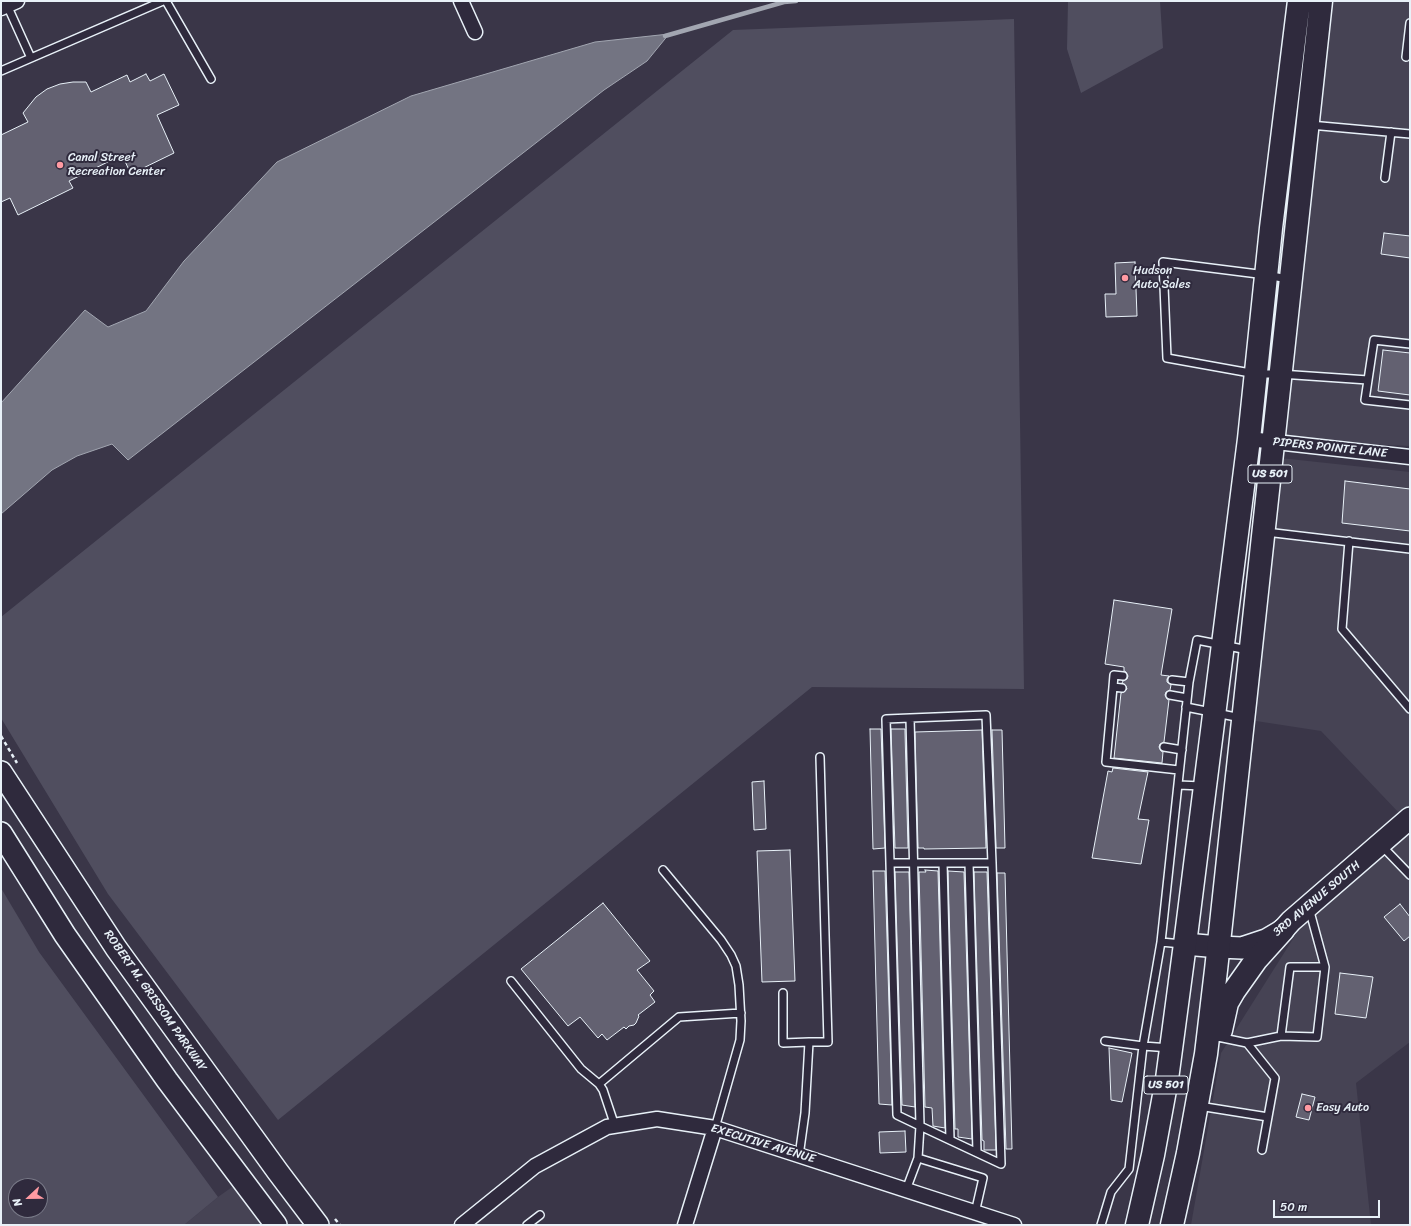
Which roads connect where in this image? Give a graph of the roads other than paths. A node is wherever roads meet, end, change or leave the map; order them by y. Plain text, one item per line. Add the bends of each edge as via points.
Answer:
1 (163, 1) edge
2 (166, 1) edge
3 (461, 1) edge
4 (1299, 1) edge
5 (1321, 1) edge
6 (8, 5) edge
7 (1410, 23) edge
8 (475, 32) dead end
9 (1406, 57) dead end
10 (31, 58) junction
11 (1, 71) edge
12 (211, 79) dead end
13 (1307, 125) junction
14 (1391, 132) junction
15 (1410, 134) edge
16 (1385, 178) dead end
17 (1266, 274) junction
18 (1290, 280) junction
19 (1410, 344) edge
20 (1256, 374) junction
21 (1280, 374) junction
22 (1368, 380) junction
23 (1410, 404) edge
24 (1249, 440) junction
25 (1273, 442) junction
26 (1410, 457) edge
27 (1264, 532) junction
28 (1349, 542) junction
29 (1410, 549) edge
30 (1223, 644) junction
31 (1250, 651) junction
32 (1123, 676) dead end
33 (1172, 680) dead end
34 (1189, 682) junction
35 (1113, 687) junction
36 (1122, 688) dead end
37 (1170, 695) dead end
38 (1187, 698) junction
39 (1186, 707) junction
40 (1410, 708) edge
41 (1214, 714) junction
42 (910, 718) junction
43 (1243, 719) junction
44 (1108, 738) junction
45 (1116, 739) dead end
46 (1164, 747) dead end
47 (1182, 750) junction
48 (820, 757) dead end
49 (1180, 770) junction
50 (1, 772) edge
51 (1178, 785) junction
52 (1205, 786) junction
53 (1410, 818) edge
54 (1, 833) edge
55 (1380, 844) junction
56 (914, 863) junction
57 (943, 863) junction
58 (969, 863) junction
59 (992, 863) junction
60 (890, 864) junction
61 (663, 870) dead end
62 (1410, 875) edge
63 (1309, 906) junction
64 (1283, 930) junction
65 (1161, 942) junction
66 (1185, 944) junction
67 (1219, 948) junction
68 (1325, 967) junction
69 (511, 981) dead end
70 (783, 993) dead end
71 (741, 1013) junction
72 (1281, 1036) junction
73 (1105, 1041) dead end
74 (809, 1042) junction
75 (1247, 1043) junction
76 (1143, 1046) junction
77 (1212, 1046) junction
78 (1171, 1048) junction
79 (599, 1084) junction
80 (1197, 1105) junction
81 (1268, 1117) junction
82 (615, 1126) junction
83 (920, 1126) junction
84 (715, 1128) junction
85 (950, 1140) junction
86 (1262, 1150) dead end
87 (977, 1152) junction
88 (800, 1156) junction
89 (918, 1158) junction
90 (906, 1190) junction
91 (975, 1213) junction
92 (540, 1215) dead end
93 (470, 1222) edge
94 (996, 1222) edge
95 (276, 1225) edge
96 (318, 1225) edge
97 (527, 1225) edge
98 (686, 1225) edge
99 (1014, 1225) edge
100 (1101, 1225) edge
101 (1137, 1225) edge
102 (1172, 1225) edge

1 - 10 lane
2 - 12 lane
3 - 8 street
4 - 17 main road, US 501
5 - 13 main road, US 501
6 - 10 lane
7 - 9 lane
10 - 11 lane
13 - 14 lane
13 - 18 main road, US 501
14 - 15 lane
14 - 16 lane
17 - 18 lane
17 - 20 main road, US 501
17 - 20 lane via 1162,262 1167,358
18 - 21 main road, US 501
19 - 22 lane via 1374,340
20 - 21 lane
20 - 24 main road, US 501
21 - 22 lane
21 - 25 main road, US 501
22 - 23 lane via 1366,400
24 - 25 street, PIPERS POINTE LANE
24 - 30 main road, US 501
25 - 26 street, PIPERS POINTE LANE
25 - 27 main road, US 501
27 - 28 lane
27 - 31 main road, US 501
28 - 29 lane
28 - 40 lane via 1342,629
30 - 31 lane
30 - 34 lane via 1196,640
30 - 41 main road, US 501
31 - 43 main road, US 501
32 - 35 lane via 1114,675
33 - 34 lane
34 - 38 lane
35 - 36 lane
35 - 44 lane
37 - 38 lane
38 - 39 lane
39 - 41 lane
39 - 47 lane
41 - 43 lane
41 - 52 main road, US 501
42 - 56 lane
42 - 59 lane via 986,715
42 - 60 lane via 886,719
43 - 67 main road, US 501
44 - 45 lane
44 - 49 lane via 1106,762
46 - 47 lane
47 - 49 lane
48 - 74 lane via 828,1042
49 - 51 lane
50 - 96 main road, ROBERT M. GRISSOM PARKWAY via 116,948
51 - 52 lane
51 - 65 lane
52 - 66 main road, US 501
53 - 55 main road, 3RD AVENUE SOUTH
54 - 95 main road via 65,935 100,985 167,1080
55 - 62 lane
55 - 63 main road, 3RD AVENUE SOUTH
56 - 57 lane
56 - 60 lane
56 - 83 lane
57 - 58 lane
57 - 85 lane
58 - 59 lane
58 - 87 lane
59 - 87 lane via 1001,1164
60 - 83 lane via 897,1115
61 - 71 lane via 731,955 740,985
63 - 64 main road, 3RD AVENUE SOUTH
63 - 68 lane
64 - 67 main road, 3RD AVENUE SOUTH via 1266,940 1242,948
64 - 77 main road via 1256,960 1234,991 1227,1003 1221,1030
65 - 66 lane
65 - 76 lane
66 - 67 main road, 3RD AVENUE SOUTH
66 - 78 main road, US 501
67 - 77 main road, US 501
68 - 72 lane via 1290,967
68 - 72 lane via 1317,1036
69 - 79 lane via 581,1069
70 - 74 lane via 784,1043
71 - 79 lane via 679,1017
71 - 84 lane via 740,1040
72 - 75 lane
73 - 76 lane
74 - 88 lane
75 - 77 lane
75 - 81 lane via 1275,1078
76 - 78 lane
76 - 100 lane via 1129,1169 1111,1192
77 - 80 main road, US 501
78 - 101 main road, US 501 via 1153,1155
79 - 82 lane
80 - 81 lane
80 - 102 main road, US 501
81 - 86 lane
82 - 84 street, EXECUTIVE AVENUE via 657,1119
82 - 93 street, EXECUTIVE AVENUE via 607,1127 535,1166
83 - 85 lane
83 - 89 lane
84 - 88 street, EXECUTIVE AVENUE
84 - 98 street
85 - 87 lane
88 - 90 street, EXECUTIVE AVENUE
89 - 90 lane
89 - 91 lane via 983,1178
90 - 91 street, EXECUTIVE AVENUE
91 - 94 street, EXECUTIVE AVENUE
92 - 97 lane
94 - 99 street, EXECUTIVE AVENUE

